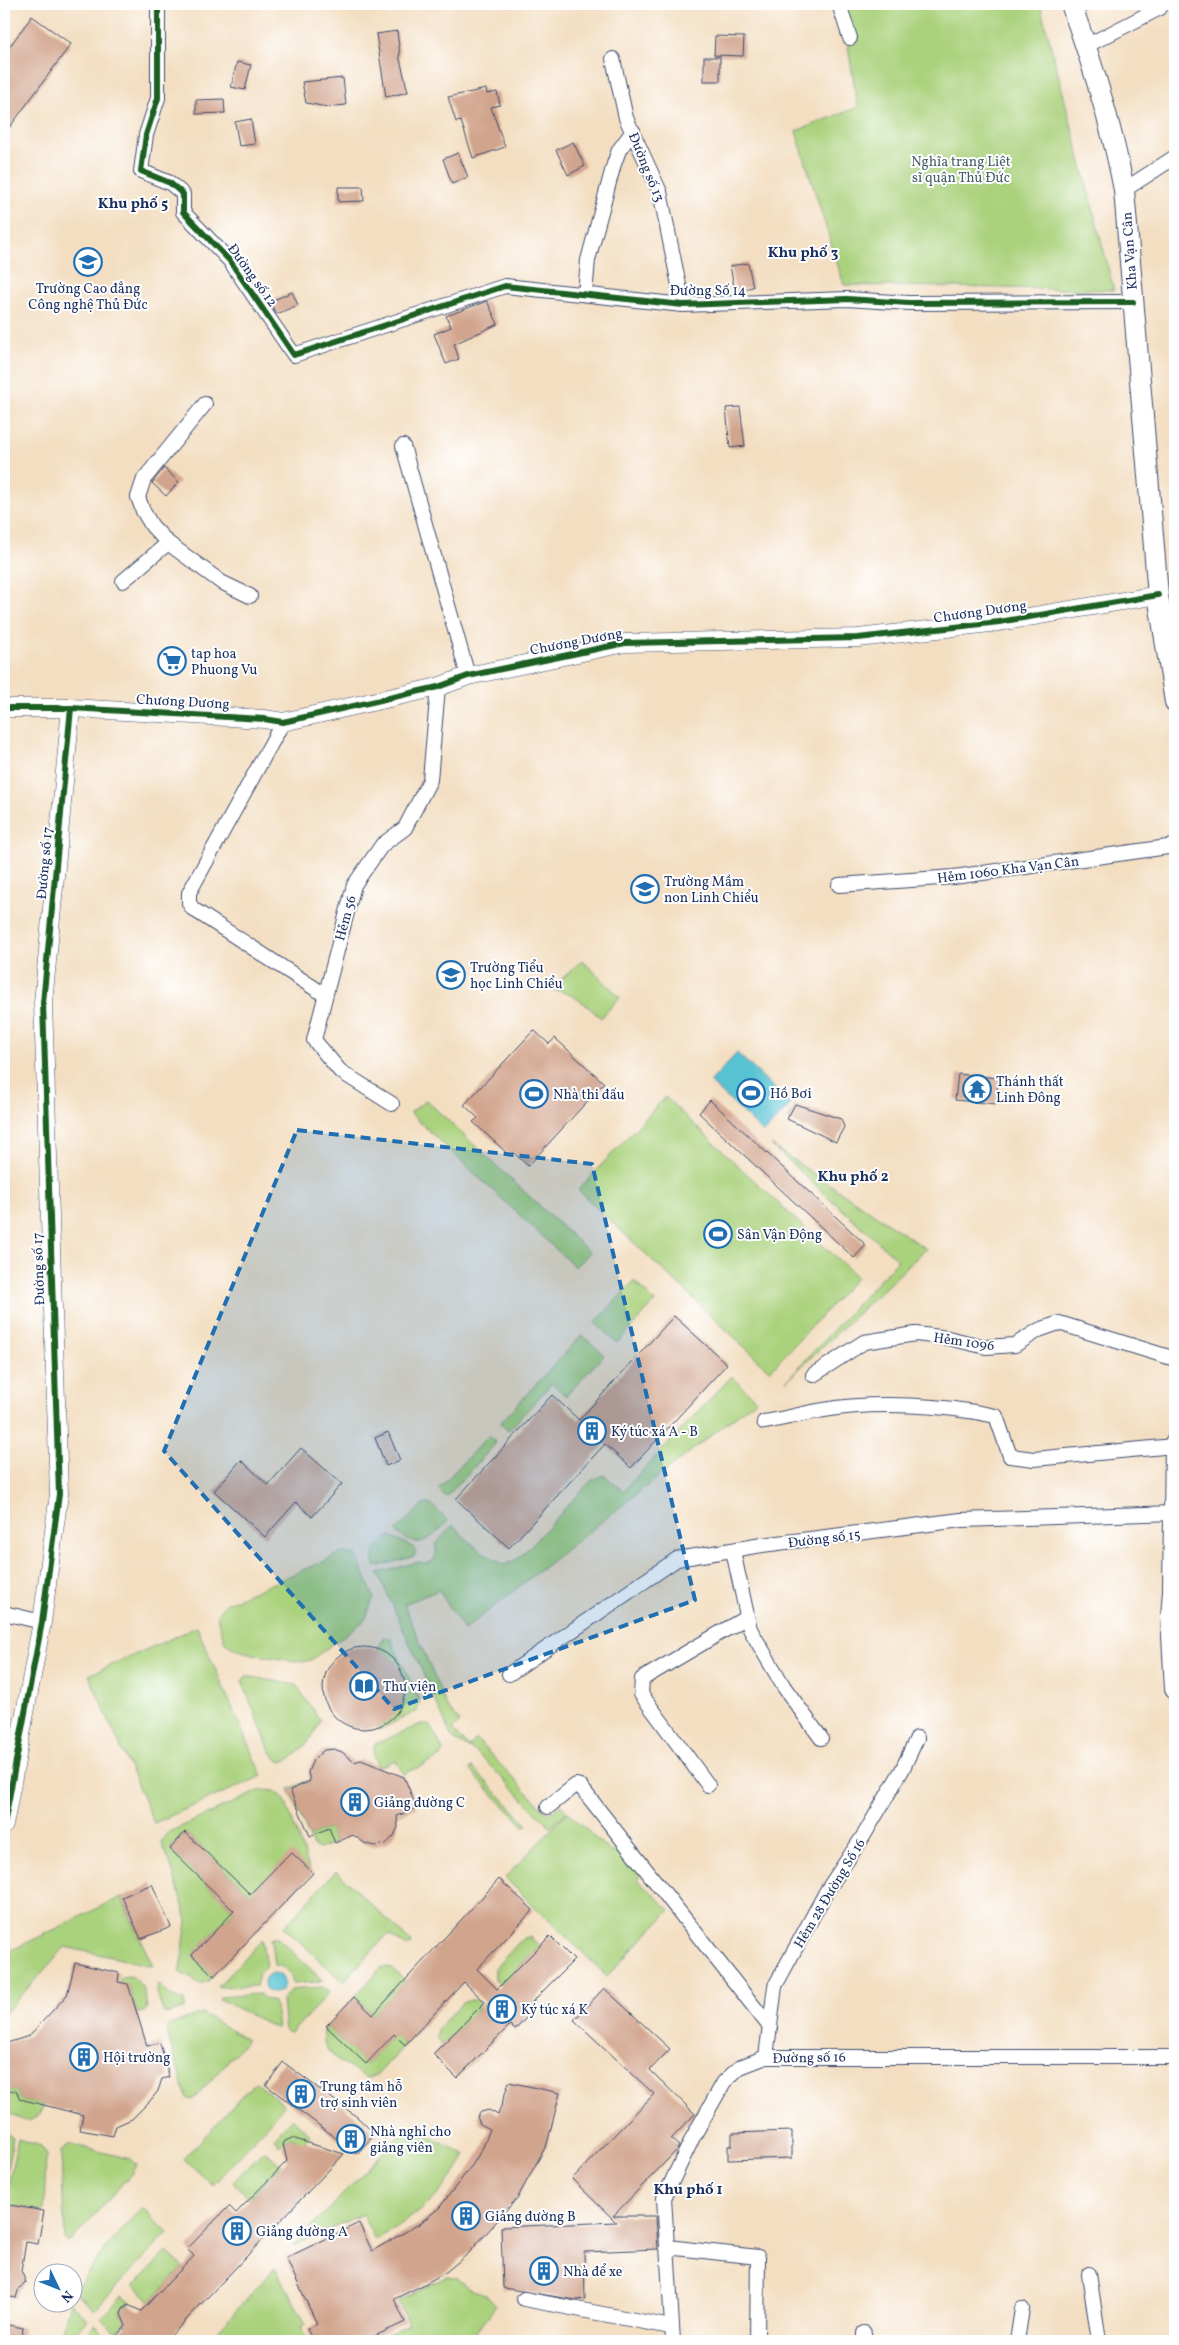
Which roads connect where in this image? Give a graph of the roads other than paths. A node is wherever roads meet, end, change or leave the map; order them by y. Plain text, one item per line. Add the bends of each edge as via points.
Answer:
1 (158, 4) edge
2 (1070, 4) edge
3 (843, 5) edge
4 (1160, 8) dead end
5 (850, 38) dead end
6 (1086, 46) junction
7 (613, 59) dead end
8 (633, 131) junction
9 (1175, 157) edge
10 (1124, 190) junction
11 (585, 294) junction
12 (1132, 302) junction
13 (683, 305) junction
14 (294, 355) joint
15 (205, 404) dead end
16 (403, 446) dead end
17 (168, 542) junction
18 (123, 581) dead end
19 (1158, 595) junction
20 (250, 596) dead end
21 (468, 676) junction
22 (438, 687) junction
23 (1175, 702) edge
24 (4, 708) edge
25 (71, 708) junction
26 (283, 722) junction
27 (1175, 846) edge
28 (839, 885) dead end
29 (325, 996) junction
30 (392, 1104) dead end
31 (1175, 1359) edge
32 (812, 1375) dead end
33 (764, 1422) dead end
34 (1175, 1444) edge
35 (1175, 1513) edge
36 (733, 1551) junction
37 (1174, 1591) edge
38 (4, 1613) edge
39 (747, 1617) junction
40 (42, 1622) junction
41 (509, 1674) dead end
42 (1175, 1689) edge
43 (820, 1738) dead end
44 (917, 1738) dead end
45 (708, 1785) dead end
46 (548, 1807) dead end
47 (4, 1825) edge
48 (770, 2027) junction
49 (766, 2057) junction
50 (1175, 2057) edge
51 (667, 2247) junction
52 (1089, 2274) dead end
53 (524, 2299) dead end
54 (1022, 2309) dead end
55 (672, 2327) junction
56 (673, 2341) edge
57 (757, 2341) edge
58 (1018, 2341) edge
59 (1099, 2341) edge

1 - 14 street, Đường số 12 via 158,98 146,135 141,171 170,183 183,194 183,212 230,261
2 - 6 main road, Kha Vạn Cân
3 - 5 street
4 - 6 street
6 - 10 main road, Kha Vạn Cân via 1117,150
7 - 8 street, Đường số 13 via 626,118
8 - 11 street via 614,164 588,260
8 - 13 street, Đường số 13 via 660,192
9 - 10 street
10 - 12 main road, Kha Vạn Cân
11 - 13 street, Đường Số 14
11 - 14 street, Đường Số 14 via 505,286
12 - 13 street, Đường Số 14 via 909,303 847,299
12 - 19 main road, Kha Vạn Cân
15 - 17 street via 144,480 138,497 152,526
16 - 21 street
17 - 18 street
17 - 20 street via 221,582
19 - 21 street, Chương Dương via 999,622 858,638 625,643
19 - 23 main road, Kha Vạn Cân
21 - 22 street, Chương Dương
22 - 26 street, Chương Dương
22 - 29 street, Hẻm 56 via 430,780 405,828 382,845 354,885
24 - 25 street, Chương Dương
25 - 26 street, Chương Dương
25 - 40 street, Đường số 17 via 43,1003 59,1494
26 - 29 street via 189,893 189,903 193,909
27 - 28 street, Hẻm 1060 Kha Vạn Cân via 954,877
29 - 30 street, Hẻm 56 via 314,1040 340,1071
31 - 32 street, Hẻm 1096 via 1059,1323 1039,1330 1016,1345 986,1347 916,1334 864,1342
33 - 34 street via 825,1409 928,1407 996,1416 1010,1456 1034,1459
34 - 35 main road
35 - 36 street, Đường số 15 via 961,1520
35 - 37 main road
36 - 39 street
36 - 41 street, Đường số 15 via 677,1559
37 - 42 main road via 1171,1617
38 - 40 street
39 - 43 street via 750,1629 784,1687
39 - 45 street via 642,1679 641,1694
40 - 47 street, Đường số 17
44 - 48 street, Hẻm 28 Đường Số 16 via 902,1770 826,1892 775,1986
46 - 48 street via 580,1786
48 - 49 street, Hẻm 28 Đường Số 16
49 - 50 street, Đường số 16
49 - 51 street, Đường số 16 via 740,2067 724,2082 692,2137 664,2198
51 - 55 street, Đường số 16
51 - 57 street via 758,2257
52 - 59 street
53 - 55 street
54 - 58 street
55 - 56 street, Đường số 16

